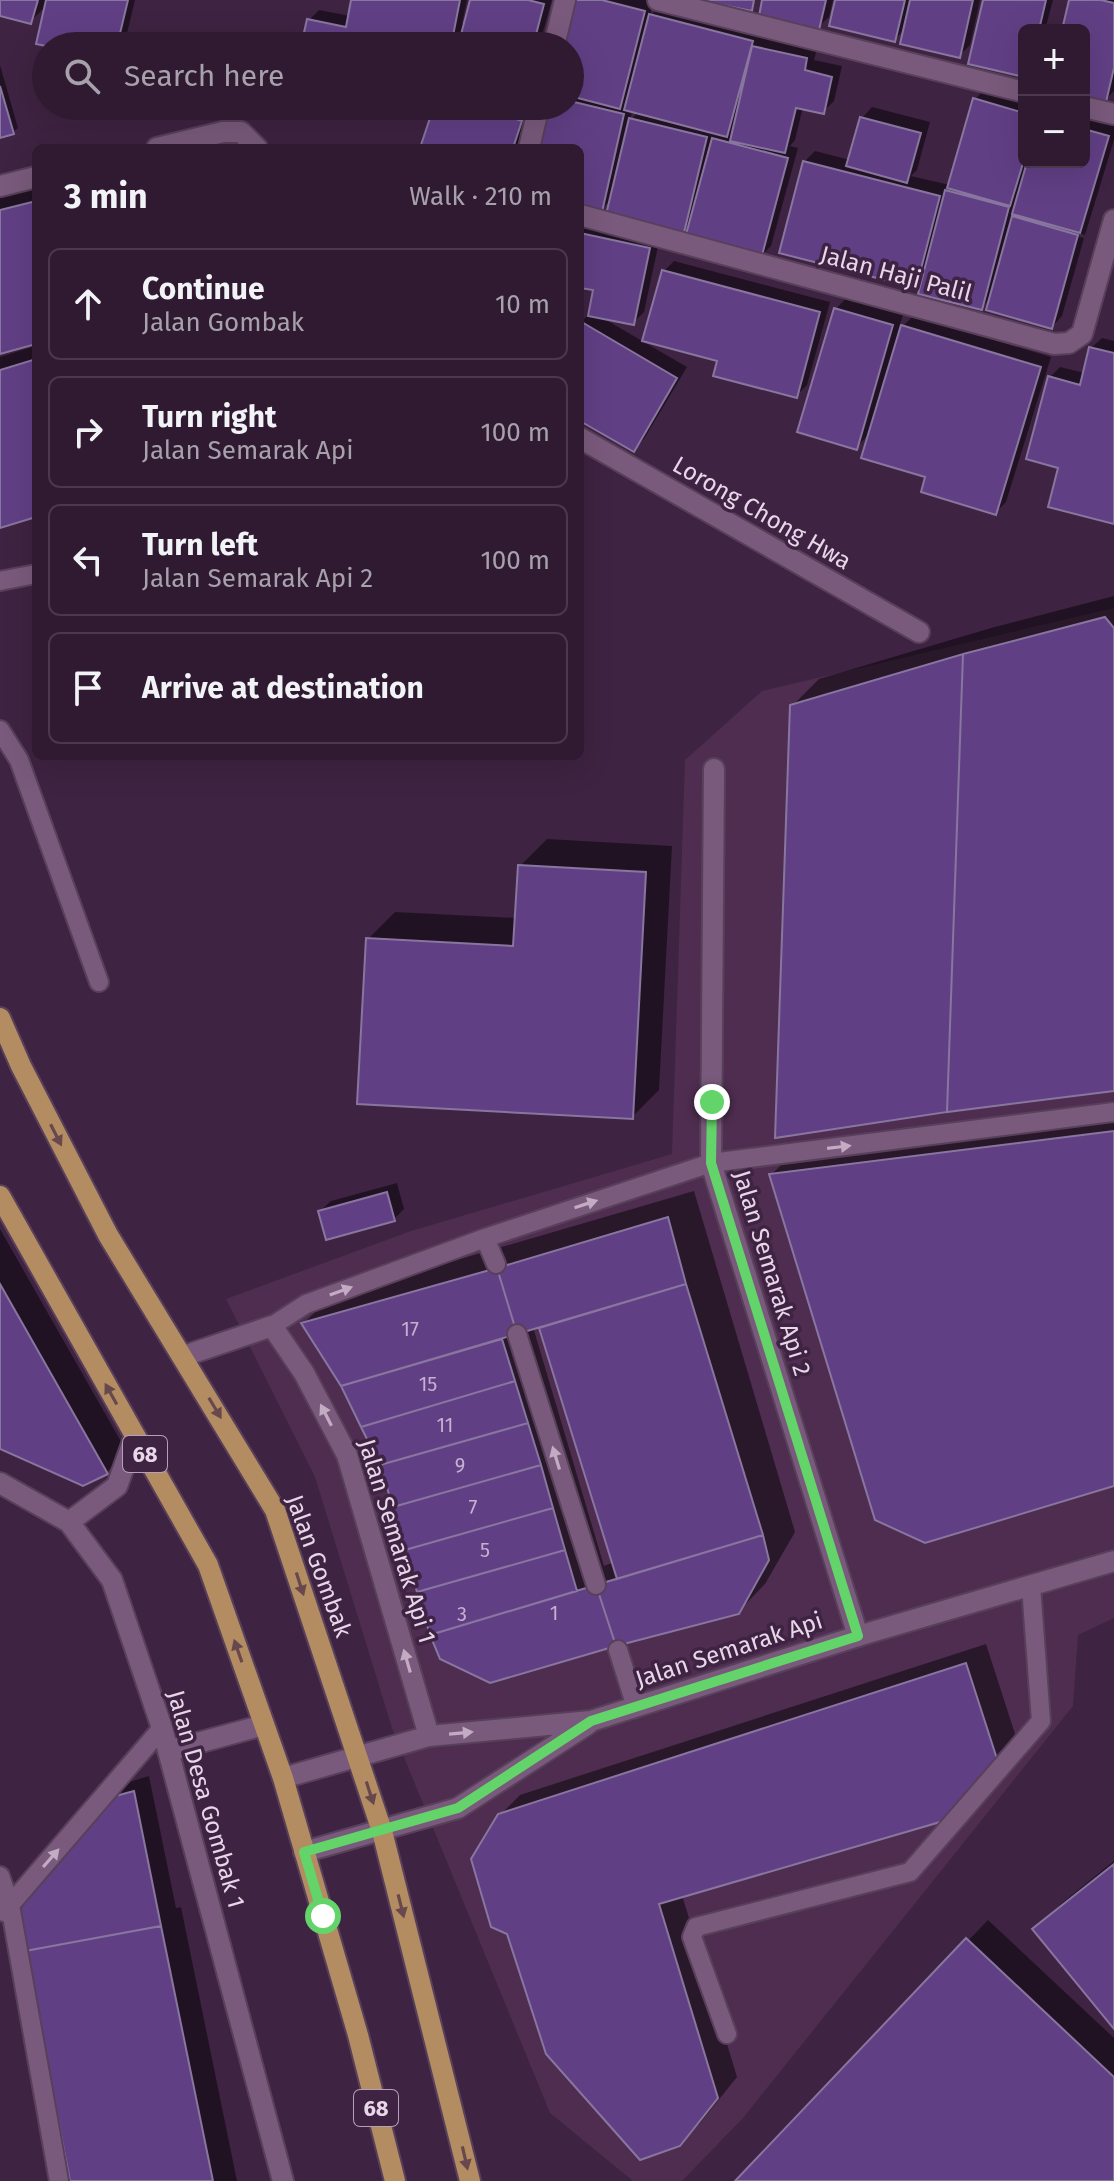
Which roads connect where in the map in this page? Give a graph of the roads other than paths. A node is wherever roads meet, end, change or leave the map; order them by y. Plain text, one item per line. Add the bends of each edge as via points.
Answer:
1 (565, 0) edge
2 (658, 0) edge
3 (557, 32) edge
4 (1018, 90) edge
5 (1090, 108) edge
6 (1114, 114) edge
7 (536, 120) edge
8 (174, 144) edge
9 (253, 144) edge
10 (530, 144) edge
11 (32, 178) edge
12 (0, 186) edge
13 (584, 216) edge
14 (1114, 220) edge
15 (584, 440) edge
16 (32, 575) edge
17 (0, 581) edge
18 (919, 632) dead end
19 (0, 730) edge
20 (714, 769) dead end
21 (99, 982) dead end
22 (0, 1018) edge
23 (1114, 1112) edge
24 (711, 1163) junction
25 (0, 1196) edge
26 (485, 1238) junction
27 (496, 1264) dead end
28 (272, 1326) junction
29 (517, 1334) dead end
30 (184, 1356) junction
31 (135, 1436) junction
32 (0, 1483) edge
33 (69, 1522) junction
34 (1114, 1561) edge
35 (596, 1585) dead end
36 (1031, 1586) junction
37 (858, 1636) junction
38 (618, 1650) dead end
39 (636, 1707) junction
40 (591, 1721) junction
41 (264, 1725) junction
42 (162, 1728) junction
43 (429, 1736) junction
44 (168, 1751) junction
45 (358, 1756) junction
46 (283, 1778) junction
47 (382, 1831) junction
48 (304, 1852) junction
49 (0, 1876) edge
50 (5, 1911) edge
51 (727, 2034) dead end
52 (59, 2181) edge
53 (283, 2181) edge
54 (395, 2181) edge
55 (470, 2181) edge

1 - 3 street
2 - 4 street
5 - 6 street
7 - 10 street
8 - 9 street via 223,132 241,132
11 - 12 street
13 - 14 street, Jalan Haji Palil via 1054,344 1069,343 1082,334
15 - 18 street, Lorong Chong Hwa
16 - 17 lane
19 - 21 lane via 19,760
20 - 24 street, Jalan Semarak Api 2
22 -> 30 main road, Jalan Gombak via 108,1235
24 -> 23 lane
26 -> 24 lane
24 - 37 street, Jalan Semarak Api 2
31 -> 25 main road, 68
26 - 27 lane
28 -> 26 lane via 306,1304
28 - 30 street
43 -> 28 street, Jalan Semarak Api 1 via 347,1455 304,1373
35 -> 29 lane via 558,1487
30 -> 45 main road, Jalan Gombak via 275,1510
31 - 33 street via 117,1486
41 -> 31 main road, 68 via 208,1565
32 - 33 street, Jalan Desa Gombak 1
33 - 42 street, Jalan Desa Gombak 1 via 112,1580
34 - 36 street, Jalan Semarak Api
36 - 37 street, Jalan Semarak Api
36 - 51 lane via 1041,1721 910,1872 696,1927 692,1937
37 - 39 street, Jalan Semarak Api
38 - 39 lane
39 - 40 street, Jalan Semarak Api
43 -> 40 street, Jalan Semarak Api
40 - 47 street, Jalan Semarak Api via 458,1808
41 - 44 street
41 - 46 main road, 68
42 - 44 street, Jalan Desa Gombak 1
50 -> 42 lane
43 - 45 street, Jalan Semarak Api
44 - 53 street, Jalan Desa Gombak 1
45 - 46 street, Jalan Semarak Api
45 -> 47 main road, Jalan Gombak
46 - 48 main road, 68
47 - 48 street, Jalan Semarak Api
47 -> 55 main road, Jalan Gombak
48 - 54 main road, 68
49 - 50 lane
50 - 52 lane

